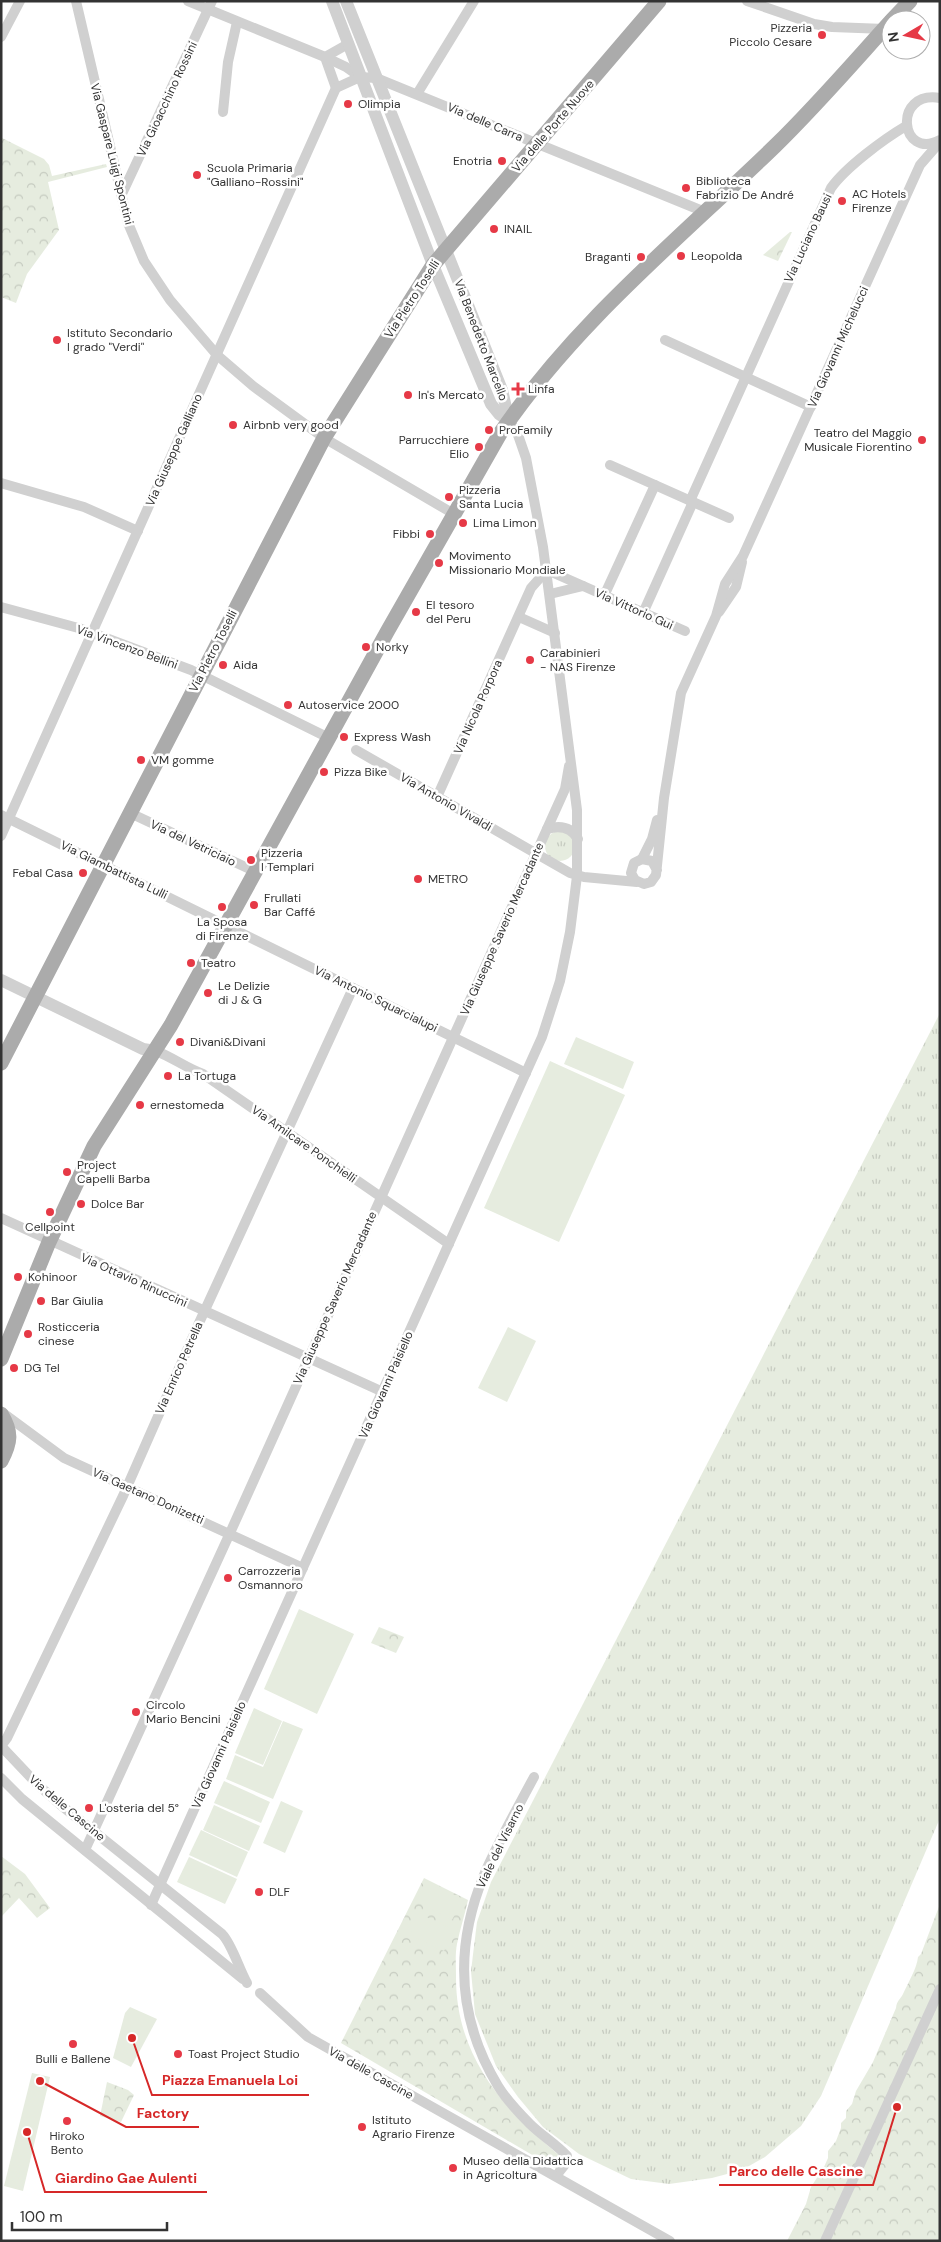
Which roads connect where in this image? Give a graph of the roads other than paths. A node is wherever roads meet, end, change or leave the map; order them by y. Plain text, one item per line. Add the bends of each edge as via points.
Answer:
1 (20, 1) edge
2 (76, 1) edge
3 (188, 1) edge
4 (332, 1) edge
5 (346, 1) edge
6 (474, 1) edge
7 (659, 1) edge
8 (747, 1) edge
9 (210, 6) edge
10 (237, 22) junction
11 (881, 24) edge
12 (881, 32) edge
13 (1, 37) edge
14 (348, 44) junction
15 (325, 57) junction
16 (360, 77) junction
17 (376, 78) junction
18 (336, 88) junction
19 (417, 94) junction
20 (938, 97) edge
21 (223, 112) dead end
22 (906, 126) junction
23 (913, 139) junction
24 (940, 141) edge
25 (537, 145) junction
26 (920, 164) junction
27 (121, 196) junction
28 (705, 212) junction
29 (445, 251) junction
30 (433, 265) junction
31 (665, 340) dead end
32 (217, 355) junction
33 (745, 377) junction
34 (811, 407) junction
35 (509, 421) junction
36 (324, 438) junction
37 (610, 465) dead end
38 (1, 483) edge
39 (654, 485) junction
40 (692, 502) junction
41 (454, 514) junction
42 (729, 518) dead end
43 (138, 530) junction
44 (547, 570) junction
45 (583, 586) junction
46 (550, 594) junction
47 (604, 596) junction
48 (1, 607) edge
49 (643, 613) junction
50 (519, 617) junction
51 (685, 631) dead end
52 (93, 633) junction
53 (556, 633) junction
54 (201, 674) junction
55 (329, 738) junction
56 (569, 742) junction
57 (356, 750) dead end
58 (438, 797) junction
59 (664, 798) junction
60 (130, 813) junction
61 (5, 817) edge
62 (547, 829) junction
63 (1, 836) edge
64 (578, 839) junction
65 (536, 854) junction
66 (642, 859) junction
67 (103, 865) junction
68 (632, 869) junction
69 (657, 870) junction
70 (256, 872) junction
71 (577, 876) junction
72 (612, 879) junction
73 (637, 882) junction
74 (227, 926) junction
75 (1, 980) edge
76 (353, 988) junction
77 (36, 996) junction
78 (453, 1037) junction
79 (156, 1051) junction
80 (1, 1063) edge
81 (526, 1073) junction
82 (287, 1132) junction
83 (381, 1198) junction
84 (1, 1218) edge
85 (50, 1242) junction
86 (449, 1244) junction
87 (205, 1311) junction
88 (1, 1359) edge
89 (308, 1359) junction
90 (383, 1392) junction
91 (1, 1413) edge
92 (1, 1461) edge
93 (126, 1487) junction
94 (230, 1534) junction
95 (303, 1568) junction
96 (1, 1746) edge
97 (534, 1777) dead end
98 (1, 1778) edge
99 (94, 1832) junction
100 (85, 1850) junction
101 (160, 1884) junction
102 (150, 1905) junction
103 (940, 1988) edge
104 (260, 1993) dead end
105 (556, 2176) junction
106 (670, 2241) edge
107 (825, 2241) edge

1 - 13 street
2 - 27 street, Via Gaspare Luigi Spontini
3 - 9 street
4 - 14 street, Via Benedetto Marcello
5 - 17 street, Via Benedetto Marcello
6 - 19 street
7 - 25 main road, Via delle Porte Nuove
8 - 11 street via 814,24 832,27
9 - 10 street
9 - 27 street, Via Gioacchino Rossini
10 - 15 street
10 - 21 street via 228,62
12 - 28 main road via 801,120
14 - 15 street
14 - 16 street, Via Benedetto Marcello
15 - 16 street
15 - 18 street
16 - 17 street
16 - 18 street
16 - 30 street, Via Benedetto Marcello
17 - 19 street, Via delle Carra
17 - 29 street, Via Benedetto Marcello
18 - 32 street, Via Giuseppe Galliano
19 - 25 street, Via delle Carra
20 - 22 street via 921,100 913,106 907,115
22 - 23 street
22 - 33 street, Via Luciano Bausi via 831,188
23 - 24 street via 925,144
23 - 26 street via 919,151
24 - 26 street, Via Giovanni Michelucci
25 - 28 street, Via delle Carra
25 - 29 main road, Via delle Porte Nuove
26 - 34 street, Via Giovanni Michelucci
27 - 32 street, Via Gaspare Luigi Spontini via 132,236 151,273 182,316
28 - 35 main road via 605,307
29 - 30 main road, Via Pietro Toselli
29 - 35 street, Via Benedetto Marcello via 502,390
30 - 35 street, Via Benedetto Marcello via 490,404
30 - 36 main road, Via Pietro Toselli
31 - 33 street
32 - 36 street, Via Gaspare Luigi Spontini
32 - 43 street, Via Giuseppe Galliano
33 - 34 street
33 - 40 street, Via Luciano Bausi
34 - 59 street, Via Giovanni Michelucci via 743,556 725,584 716,616 681,693
35 - 41 main road
35 - 44 street via 517,432 527,463
36 - 41 street, Via Gaspare Luigi Spontini
36 - 54 main road, Via Pietro Toselli
37 - 39 street
38 - 43 street via 84,507
39 - 40 street
39 - 47 street
40 - 42 street
40 - 49 street, Via Luciano Bausi
41 - 55 main road
43 - 52 street, Via Giuseppe Galliano
44 - 45 street, Via Vittorio Gui
44 - 46 street
44 - 50 street, Via Nicola Porpora via 531,588
45 - 46 street, Via Vittorio Gui
45 - 47 street, Via Vittorio Gui
46 - 53 street
47 - 49 street, Via Vittorio Gui
48 - 52 street, Via Vincenzo Bellini
49 - 51 street, Via Vittorio Gui
50 - 53 street
50 - 58 street, Via Nicola Porpora
52 - 54 street, Via Vincenzo Bellini
52 - 61 street, Via Giuseppe Galliano
53 - 56 street
54 - 55 street, Via Vincenzo Bellini
54 - 60 main road, Via Pietro Toselli
55 - 70 main road
56 - 62 street, Via Giuseppe Saverio Mercadante via 567,782
56 - 64 street, Via Giovanni Paisiello via 576,784
57 - 58 street, Via Antonio Vivaldi
58 - 65 street, Via Antonio Vivaldi
59 - 66 street, Via Giovanni Michelucci
59 - 69 street, Via Giovanni Michelucci
60 - 67 main road, Via Pietro Toselli
60 - 70 street, Via del Vetriciaio
61 - 63 street, Via Giuseppe Galliano
61 - 67 street, Via Giambattista Lulli
62 - 64 street via 566,828
62 - 65 street, Via Giuseppe Saverio Mercadante
64 - 71 street, Via Giovanni Paisiello
65 - 71 street
65 - 78 street, Via Giuseppe Saverio Mercadante
66 - 68 street
66 - 69 street via 652,861
67 - 74 street, Via Giambattista Lulli
67 - 77 main road, Via Pietro Toselli
68 - 72 street
68 - 73 street via 632,877
69 - 73 street via 651,882
70 - 74 main road
71 - 72 street
71 - 81 street, Via Giovanni Paisiello via 560,981 546,1027
72 - 73 street
74 - 76 street, Via Antonio Squarcialupi
74 - 79 main road
75 - 77 street
76 - 78 street, Via Antonio Squarcialupi
76 - 82 street, Via Enrico Petrella
77 - 79 street via 143,1049
77 - 80 main road, Via Pietro Toselli
78 - 81 street, Via Antonio Squarcialupi
78 - 83 street, Via Giuseppe Saverio Mercadante
79 - 82 street, Via Amilcare Ponchielli via 203,1074
79 - 85 main road via 94,1146
81 - 86 street, Via Giovanni Paisiello
82 - 83 street, Via Amilcare Ponchielli
82 - 87 street, Via Enrico Petrella
83 - 86 street, Via Amilcare Ponchielli
83 - 89 street, Via Giuseppe Saverio Mercadante
84 - 85 street, Via Ottavio Rinuccini
85 - 87 street, Via Ottavio Rinuccini
85 - 88 main road
86 - 90 street, Via Giovanni Paisiello
87 - 89 street, Via Ottavio Rinuccini
87 - 93 street, Via Enrico Petrella
89 - 90 street, Via Ottavio Rinuccini
89 - 94 street, Via Giuseppe Saverio Mercadante
90 - 95 street, Via Giovanni Paisiello
91 - 92 main road via 10,1438
91 - 93 street, Via Gaetano Donizetti via 64,1458
93 - 94 street, Via Gaetano Donizetti
93 - 96 street, Via Enrico Petrella via 8,1738
94 - 95 street, Via Gaetano Donizetti
94 - 99 street, Via Giuseppe Saverio Mercadante
95 - 101 street, Via Giovanni Paisiello
96 - 99 street, Via delle Cascine via 37,1784
97 - 105 street, Viale del Visarno via 484,1874 466,1934 462,1964 471,2024 482,2055 499,2087 529,2124 567,2156 567,2162
98 - 100 street, Via delle Cascine
99 - 100 street, Via Giuseppe Saverio Mercadante
99 - 101 street, Via delle Cascine
100 - 102 street, Via delle Cascine
101 - 102 street
101 - 102 street, Via delle Cascine via 225,1937 247,1983
103 - 107 street
104 - 105 street, Via delle Cascine via 308,2037
105 - 106 street, Via delle Cascine

